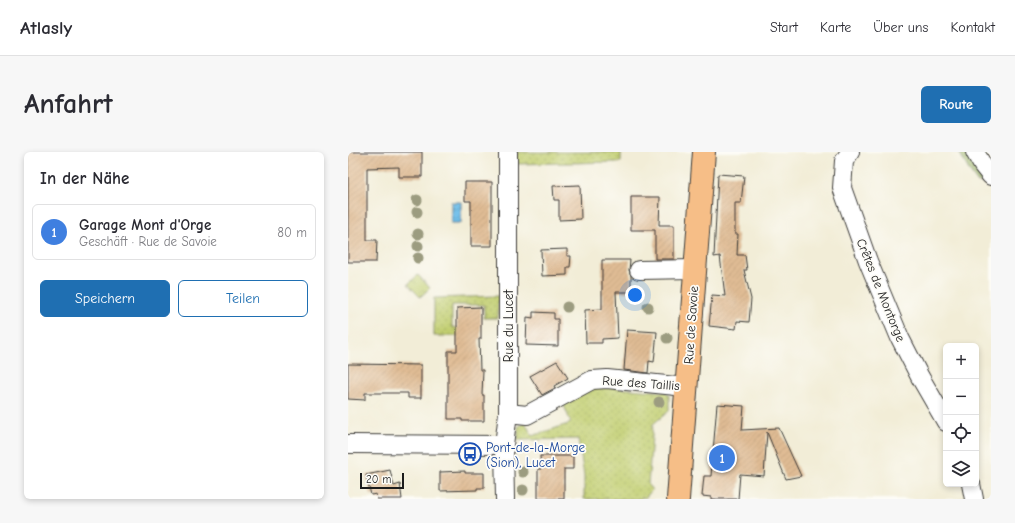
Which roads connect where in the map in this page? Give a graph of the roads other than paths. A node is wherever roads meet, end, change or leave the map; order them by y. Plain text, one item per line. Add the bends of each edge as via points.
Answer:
1 (508, 152) edge
2 (704, 152) edge
3 (850, 152) edge
4 (975, 152) edge
5 (991, 176) edge
6 (695, 269) junction
7 (640, 270) dead end
8 (686, 386) junction
9 (508, 413) junction
10 (943, 417) edge
11 (348, 444) edge
12 (504, 446) junction
13 (972, 487) edge
14 (505, 499) edge
15 (678, 499) edge
16 (974, 499) edge

1 - 9 street, Rue du Lucet
2 - 6 main road, Rue de Savoie
3 - 10 street, Crêtes de Montorge via 844,161 842,188 868,261 900,338
4 - 5 street
6 - 7 street
6 - 8 main road, Rue de Savoie
8 - 9 street, Rue des Taillis via 592,380 527,415
8 - 15 main road, Rue de Savoie
9 - 12 street, Rue du Lucet
11 - 12 street
12 - 14 street, Rue du Lucet
13 - 16 street

